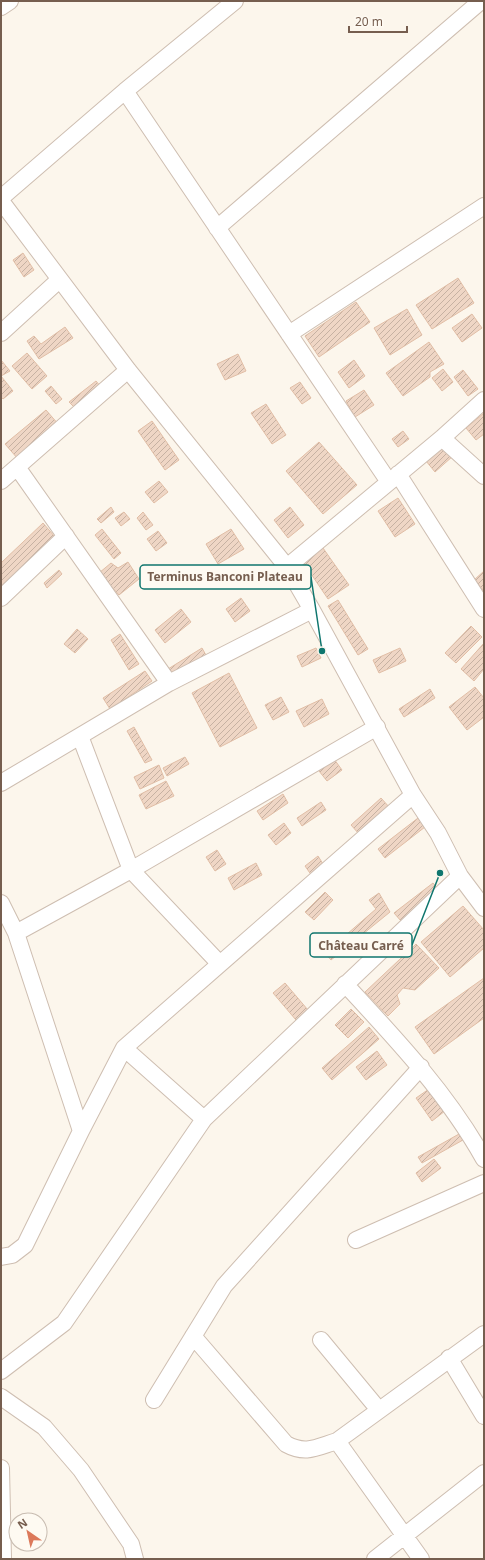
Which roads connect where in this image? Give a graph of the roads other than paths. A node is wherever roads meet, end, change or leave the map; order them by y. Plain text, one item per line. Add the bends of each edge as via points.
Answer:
1 (10, 1) edge
2 (235, 1) edge
3 (481, 1) edge
4 (1, 7) edge
5 (126, 91) junction
6 (1, 200) edge
7 (484, 206) edge
8 (217, 228) junction
9 (59, 280) junction
10 (1, 333) edge
11 (289, 334) junction
12 (128, 370) junction
13 (484, 400) edge
14 (442, 438) junction
15 (17, 467) junction
16 (484, 476) edge
17 (394, 478) junction
18 (1, 481) edge
19 (66, 536) junction
20 (287, 567) junction
21 (1, 598) edge
22 (484, 609) edge
23 (312, 610) junction
24 (169, 683) junction
25 (377, 727) junction
26 (80, 736) junction
27 (1, 783) edge
28 (413, 795) junction
29 (131, 870) junction
30 (460, 876) junction
31 (1, 903) edge
32 (484, 908) edge
33 (16, 933) junction
34 (220, 963) junction
35 (345, 984) junction
36 (124, 1048) junction
37 (421, 1067) junction
38 (204, 1119) junction
39 (81, 1131) junction
40 (484, 1159) edge
41 (484, 1184) edge
42 (356, 1240) dead end
43 (1, 1257) edge
44 (484, 1334) edge
45 (193, 1336) junction
46 (321, 1340) dead end
47 (449, 1358) junction
48 (1, 1371) edge
49 (1, 1397) edge
50 (154, 1400) dead end
51 (379, 1410) junction
52 (484, 1416) edge
53 (337, 1441) junction
54 (1, 1468) edge
55 (484, 1473) edge
56 (404, 1535) junction
57 (3, 1559) edge
58 (135, 1559) edge
59 (375, 1559) edge
60 (422, 1559) edge

1 - 4 street
2 - 5 street
3 - 8 street
5 - 6 street
5 - 8 street
6 - 9 street
7 - 11 street
8 - 11 street
9 - 10 street
9 - 12 street
11 - 17 street
12 - 15 street
12 - 20 street
13 - 14 street
14 - 16 street
14 - 17 street
15 - 18 street
15 - 19 street
17 - 20 street
17 - 22 street
19 - 21 street
19 - 24 street
20 - 23 street
23 - 24 street
23 - 25 street
24 - 26 street
25 - 28 street
25 - 29 street
26 - 27 street
26 - 29 street
28 - 30 street via 438,833
28 - 34 street
29 - 33 street
29 - 34 street
30 - 32 street
30 - 35 street
31 - 33 street
33 - 39 street
34 - 36 street
35 - 37 street
35 - 38 street
36 - 38 street
36 - 39 street
37 - 40 street via 466,1128
37 - 45 street via 224,1286
38 - 48 street via 64,1322
39 - 43 street via 26,1245 12,1255
41 - 42 street
44 - 47 street
45 - 50 street
45 - 53 street via 286,1444 298,1450 309,1450
46 - 51 street
47 - 51 street
47 - 52 street
49 - 58 street via 44,1427 81,1470 131,1544
51 - 53 street
53 - 56 street
54 - 57 street
55 - 56 street
56 - 59 street
56 - 60 street

